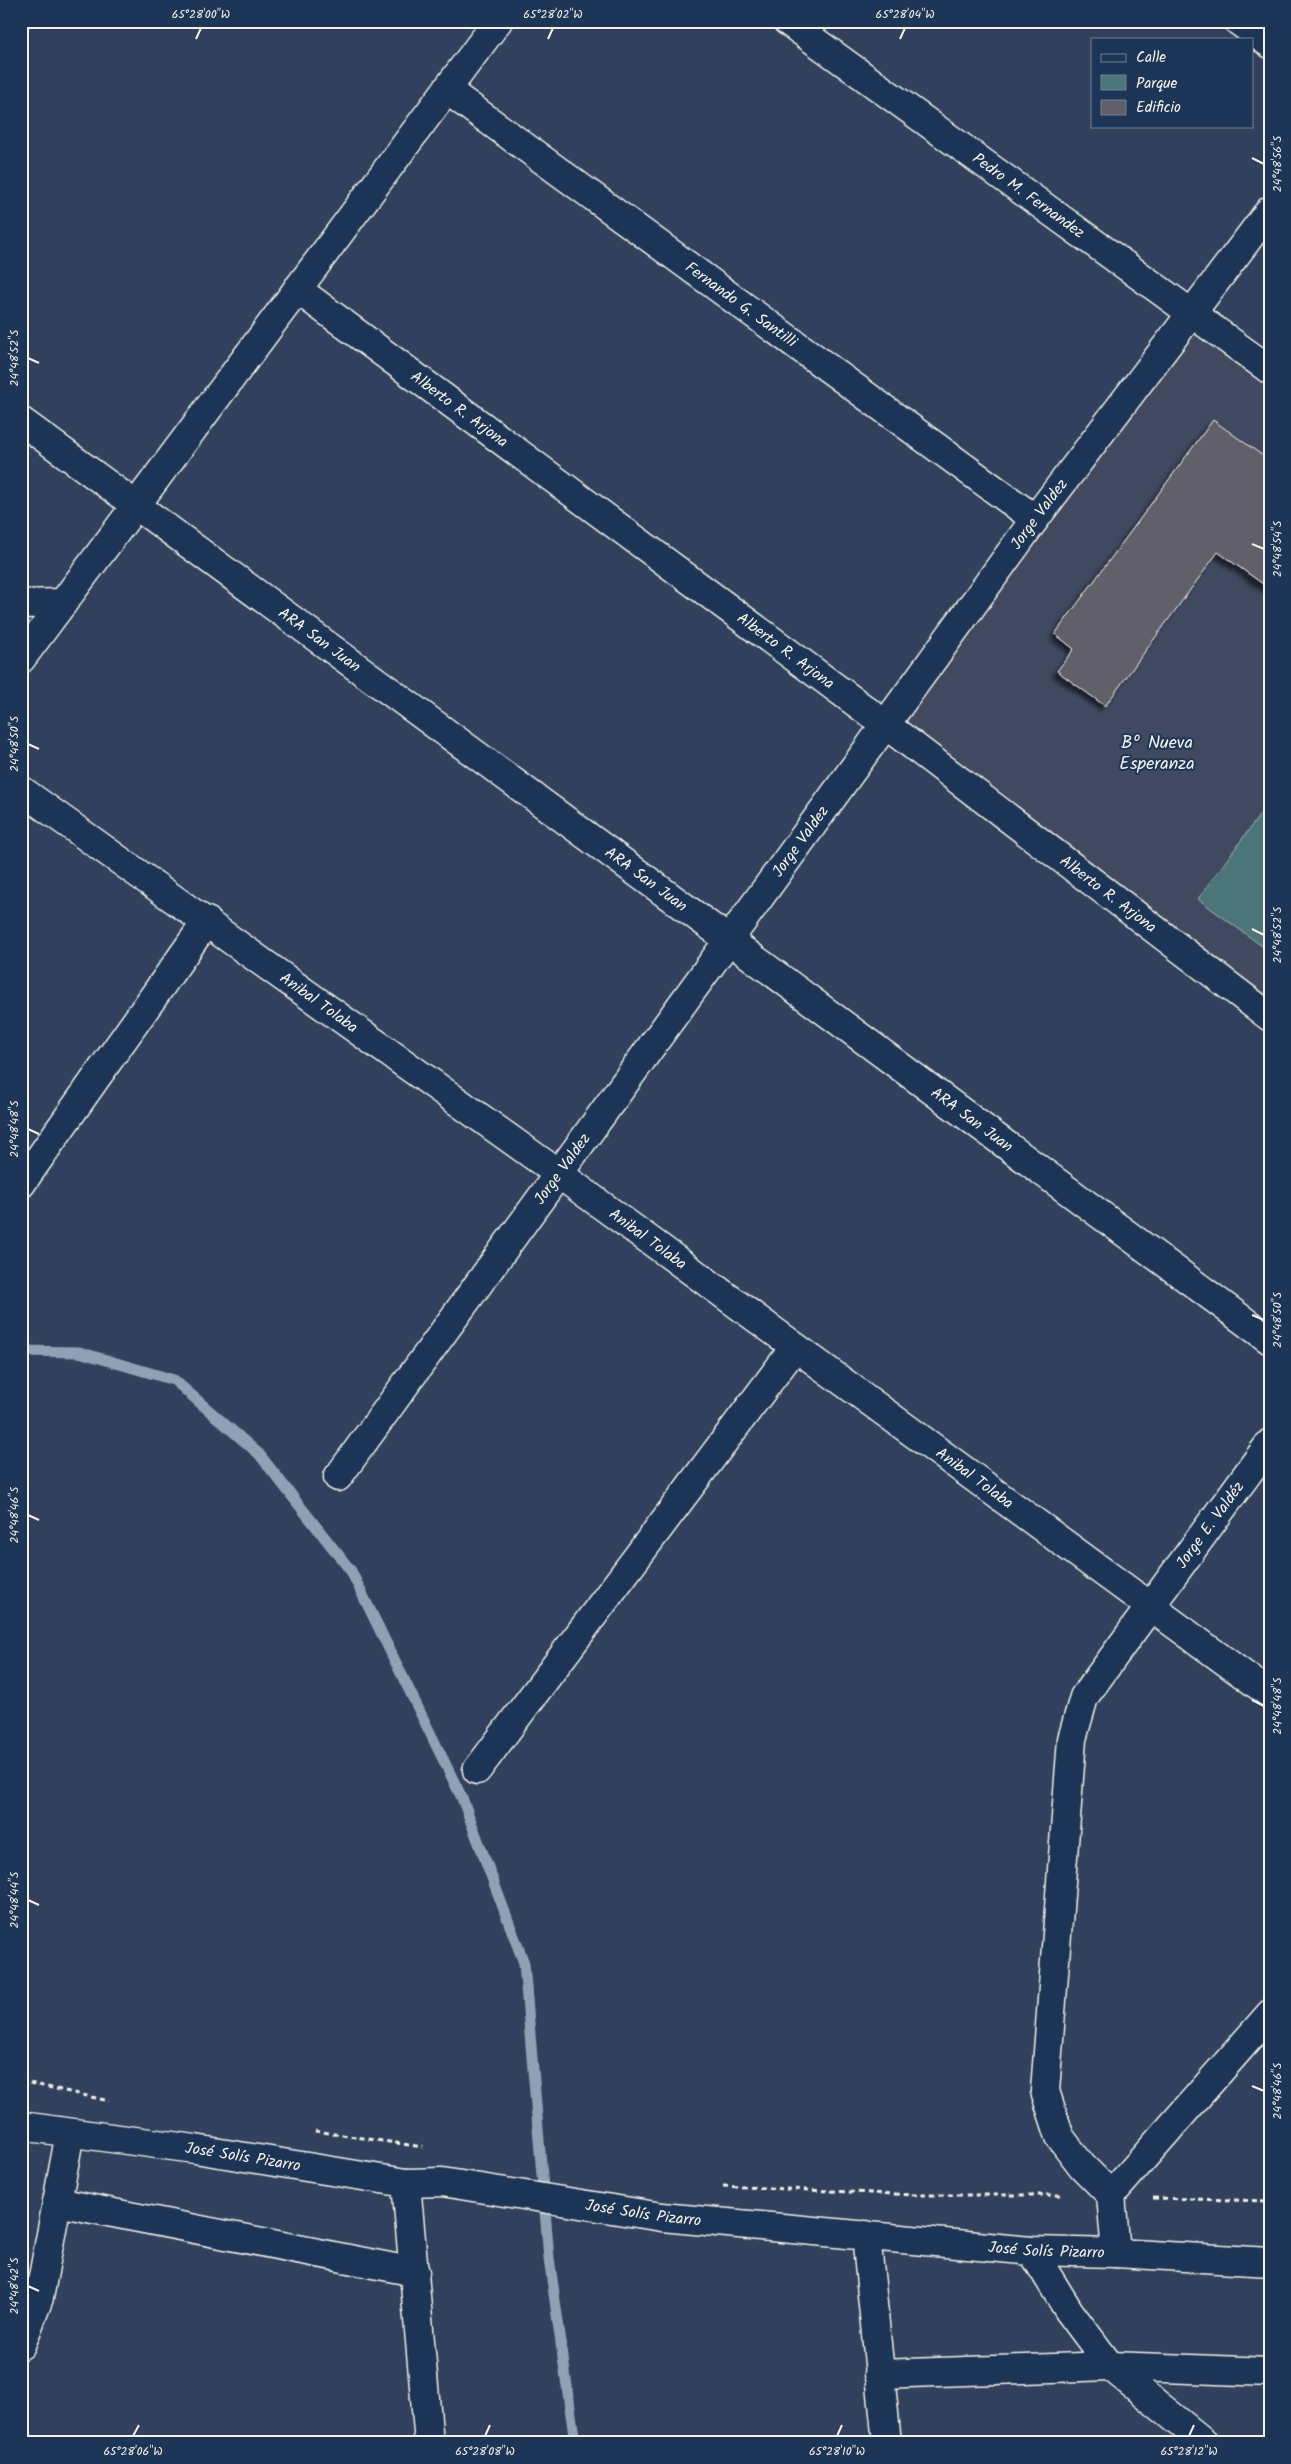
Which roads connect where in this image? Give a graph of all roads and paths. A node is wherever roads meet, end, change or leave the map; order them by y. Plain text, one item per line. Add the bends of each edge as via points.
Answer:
1 (498, 21) edge
2 (786, 21) edge
3 (1238, 21) edge
4 (1270, 44) edge
5 (447, 90) junction
6 (1270, 210) edge
7 (297, 289) junction
8 (1191, 313) junction
9 (1270, 370) edge
10 (21, 421) edge
11 (137, 504) junction
12 (1036, 519) junction
13 (63, 603) junction
14 (21, 604) edge
15 (21, 659) edge
16 (886, 725) junction
17 (21, 790) edge
18 (207, 921) junction
19 (729, 940) junction
20 (1270, 1017) edge
21 (559, 1174) junction
22 (21, 1184) edge
23 (1270, 1340) edge
24 (795, 1347) junction
25 (1270, 1443) edge
26 (338, 1477) dead end
27 (1150, 1609) junction
28 (1270, 1694) edge
29 (477, 1770) dead end
30 (1270, 2014) edge
31 (21, 2126) edge
32 (70, 2133) junction
33 (406, 2183) junction
34 (722, 2186) dead end
35 (1111, 2194) junction
36 (1270, 2201) edge
37 (57, 2202) junction
38 (866, 2235) junction
39 (1032, 2251) junction
40 (1116, 2253) junction
41 (1270, 2262) edge
42 (415, 2272) junction
43 (21, 2345) edge
44 (1110, 2366) junction
45 (1270, 2372) edge
46 (879, 2374) junction
47 (429, 2443) edge
48 (887, 2443) edge
49 (1205, 2443) edge

1 - 5 street
2 - 8 street, Pedro M. Fernandez
3 - 4 street
5 - 7 street
5 - 12 street, Fernando G. Santilli
6 - 8 street, Jorge Valdez
7 - 11 street
7 - 16 street, Alberto R. Arjona
8 - 9 street, Pedro M. Fernandez
8 - 12 street, Jorge Valdez
10 - 11 street, ARA San Juan
11 - 13 street
11 - 19 street, ARA San Juan
12 - 16 street, Jorge Valdez
13 - 14 street
13 - 15 street
16 - 19 street, Jorge Valdez
16 - 20 street, Alberto R. Arjona
17 - 18 street, Anibal Tolaba
18 - 21 street, Anibal Tolaba
18 - 22 street
19 - 21 street, Jorge Valdez
19 - 23 street, ARA San Juan
21 - 24 street, Anibal Tolaba
21 - 26 street, Jorge Valdez
24 - 27 street, Anibal Tolaba
24 - 29 street
25 - 27 street, Jorge E. Valdéz
27 - 28 street, Anibal Tolaba
27 - 35 street, Jorge E. Valdéz via 1084,1697 1072,1740 1045,2091 1060,2136 1082,2166
30 - 35 street
31 - 32 street, José Solís Pizarro
32 - 33 street, José Solís Pizarro via 195,2149
32 - 37 street
33 - 38 street, José Solís Pizarro via 442,2182 662,2217
33 - 42 street
34 - 35 path via 915,2195
35 - 36 path via 1180,2200
35 - 40 street
37 - 42 street
37 - 43 street via 39,2298
38 - 39 street, José Solís Pizarro
38 - 46 street
39 - 40 street, José Solís Pizarro
39 - 44 street via 1069,2311
40 - 41 street, José Solís Pizarro
42 - 47 street
44 - 45 street
44 - 46 street
44 - 49 street
46 - 48 street

